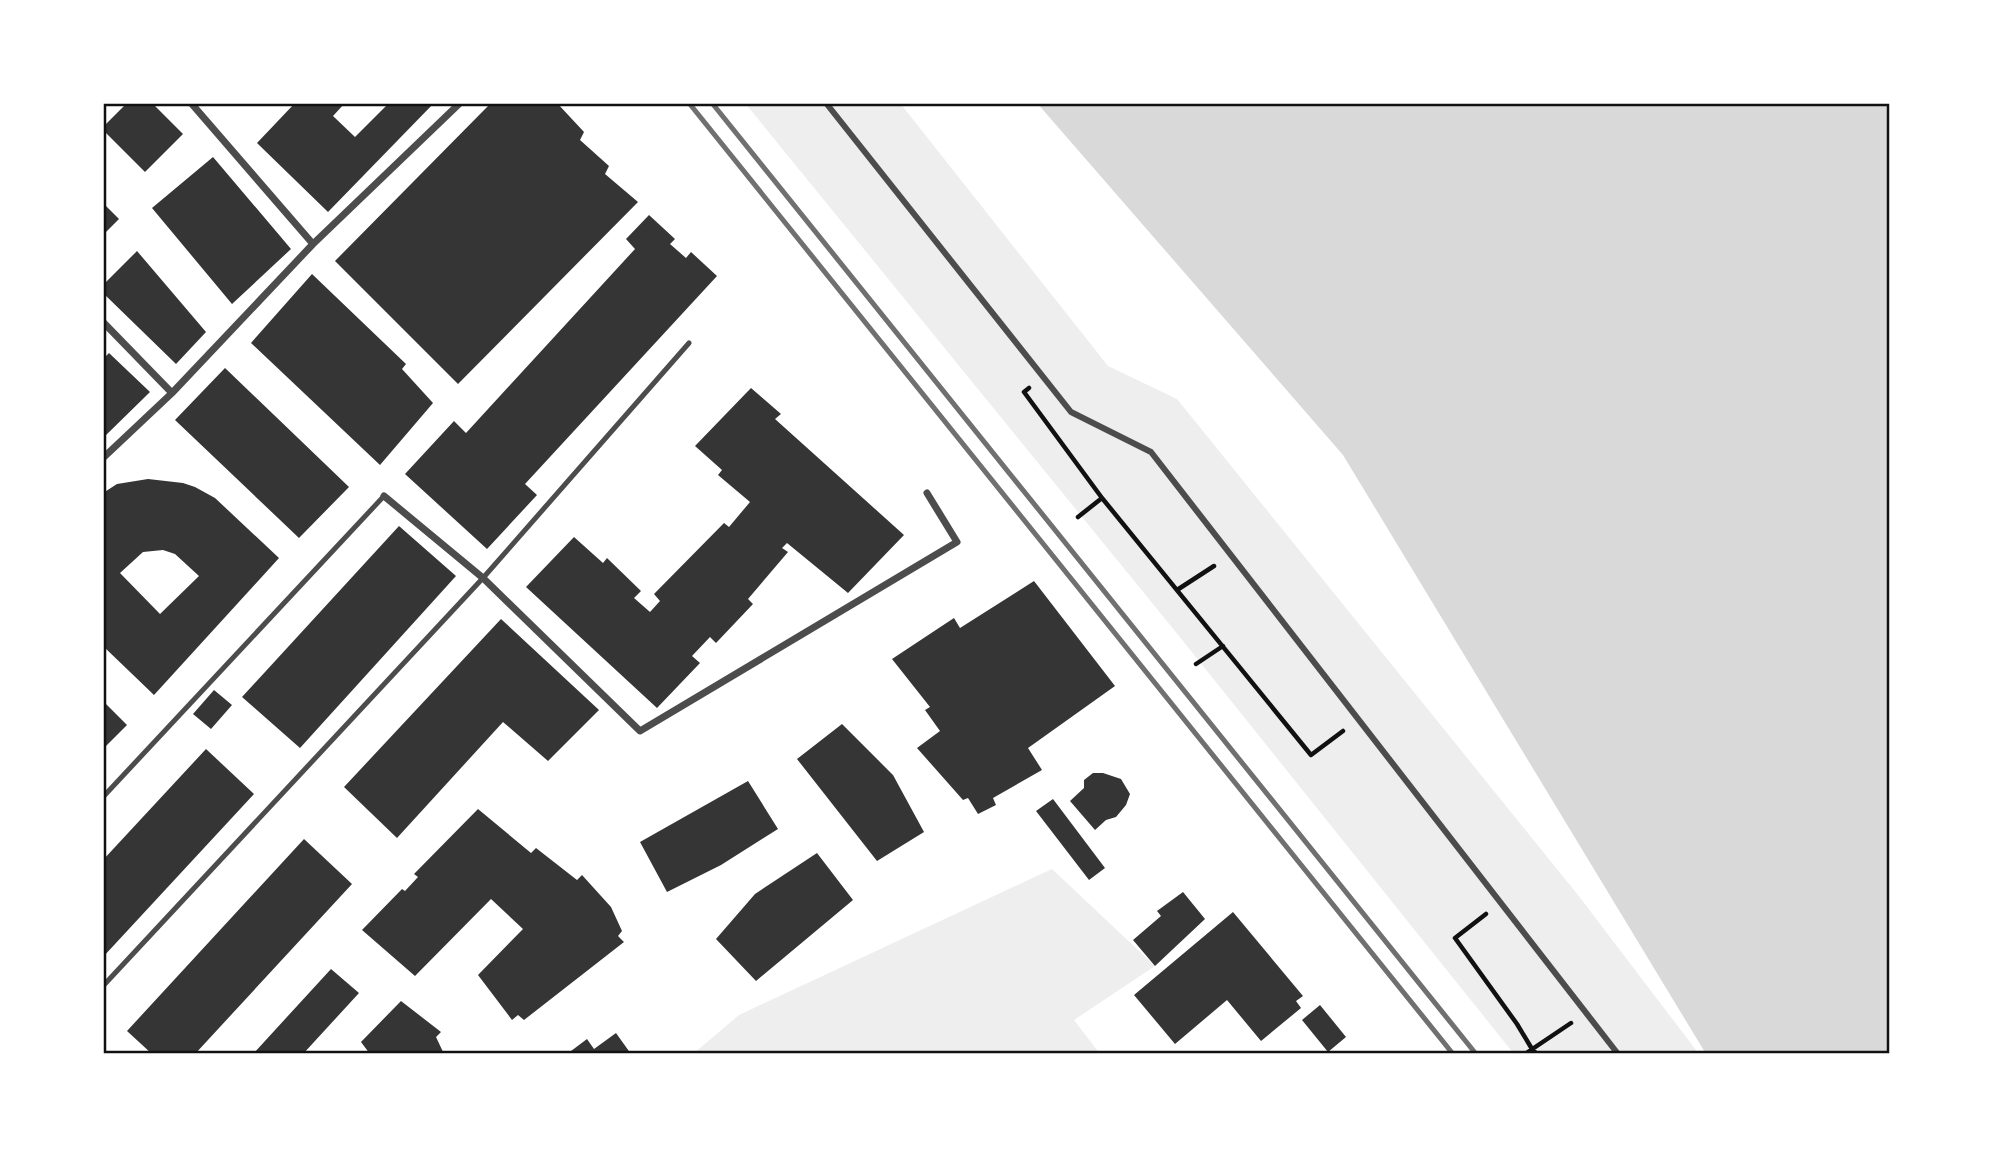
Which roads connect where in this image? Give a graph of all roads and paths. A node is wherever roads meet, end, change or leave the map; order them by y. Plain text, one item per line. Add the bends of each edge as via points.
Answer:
1 (191, 103) edge
2 (460, 103) edge
3 (826, 103) edge
4 (313, 244) junction
5 (103, 322) edge
6 (689, 343) dead end
7 (1044, 377) junction
8 (172, 393) junction
9 (103, 458) edge
10 (927, 493) dead end
11 (384, 496) joint
12 (1102, 498) junction
13 (1078, 517) dead end
14 (1231, 555) junction
15 (483, 578) junction
16 (1177, 590) junction
17 (1223, 646) junction
18 (1196, 664) dead end
19 (1358, 720) junction
20 (103, 797) edge
21 (1500, 902) junction
22 (103, 986) edge
23 (1586, 1012) junction
24 (1532, 1049) junction
25 (1525, 1054) edge
26 (1537, 1054) edge
27 (1618, 1054) edge

1 - 4 street
2 - 4 street
3 - 7 street
4 - 8 street
5 - 8 street
6 - 15 lane
7 - 12 path via 1024,392
7 - 14 street via 1071,412 1151,452
8 - 9 street
10 - 15 street via 957,542 640,731
11 - 15 street
11 - 20 lane
12 - 13 path
12 - 16 path
14 - 16 path
14 - 19 street
15 - 22 lane
16 - 17 path
17 - 18 path
17 - 19 path via 1311,755
19 - 21 street
21 - 23 street
21 - 24 path via 1455,938
23 - 24 path
23 - 27 street
24 - 25 path
24 - 26 path

